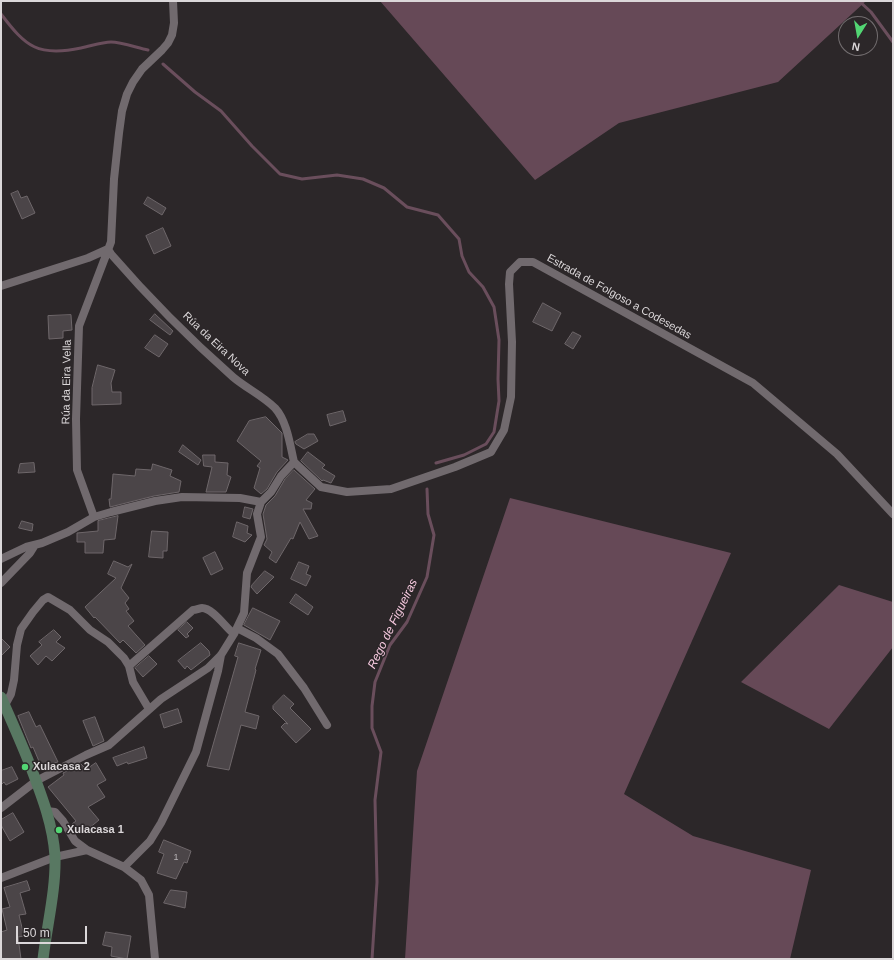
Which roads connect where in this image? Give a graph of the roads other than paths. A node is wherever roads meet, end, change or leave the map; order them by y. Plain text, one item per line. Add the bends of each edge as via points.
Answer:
1 (173, 1) edge
2 (108, 249) junction
3 (1, 286) edge
4 (294, 462) junction
5 (261, 502) junction
6 (893, 514) edge
7 (94, 517) junction
8 (35, 545) junction
9 (1, 559) edge
10 (1, 583) edge
11 (235, 631) junction
12 (220, 655) junction
13 (129, 666) junction
14 (3, 701) edge
15 (149, 709) junction
16 (327, 725) dead end
17 (36, 781) junction
18 (1, 808) edge
19 (47, 811) junction
20 (87, 850) junction
21 (55, 857) junction
22 (124, 867) junction
23 (1, 878) edge
24 (42, 959) edge
25 (155, 959) edge

1 - 2 street, Rúa da Eira Vella via 174,23 168,43 132,82 122,111
2 - 3 street
2 - 4 street, Rúa da Eira Nova via 141,289 194,340 234,378 275,408 287,430
2 - 7 street, Rúa da Eira Vella via 79,326 77,470
4 - 5 street
4 - 6 street, Estrada de Folgoso a Codesedas via 322,487 347,492 391,489 491,452 504,430 511,397 510,272 520,262 533,262 753,383 837,454
5 - 7 street via 240,498 182,497 155,501
5 - 11 street via 257,514 261,537 246,573 244,612
7 - 8 street via 68,532
8 - 9 street
8 - 10 street
11 - 12 street
11 - 13 street via 228,629 212,612 203,608 193,610
11 - 16 street via 256,638 278,654 304,688
12 - 15 street via 208,668
12 - 22 street via 196,752 150,841
13 - 14 street via 124,658 70,610 48,597 21,629 11,694
13 - 15 street via 133,682
14 - 17 street
15 - 17 street via 109,745
17 - 18 street
17 - 19 street
19 - 20 street via 55,812 75,841
19 - 21 street
20 - 21 street
20 - 22 street
21 - 23 street
21 - 24 street via 54,882
22 - 25 street via 141,880 149,895

